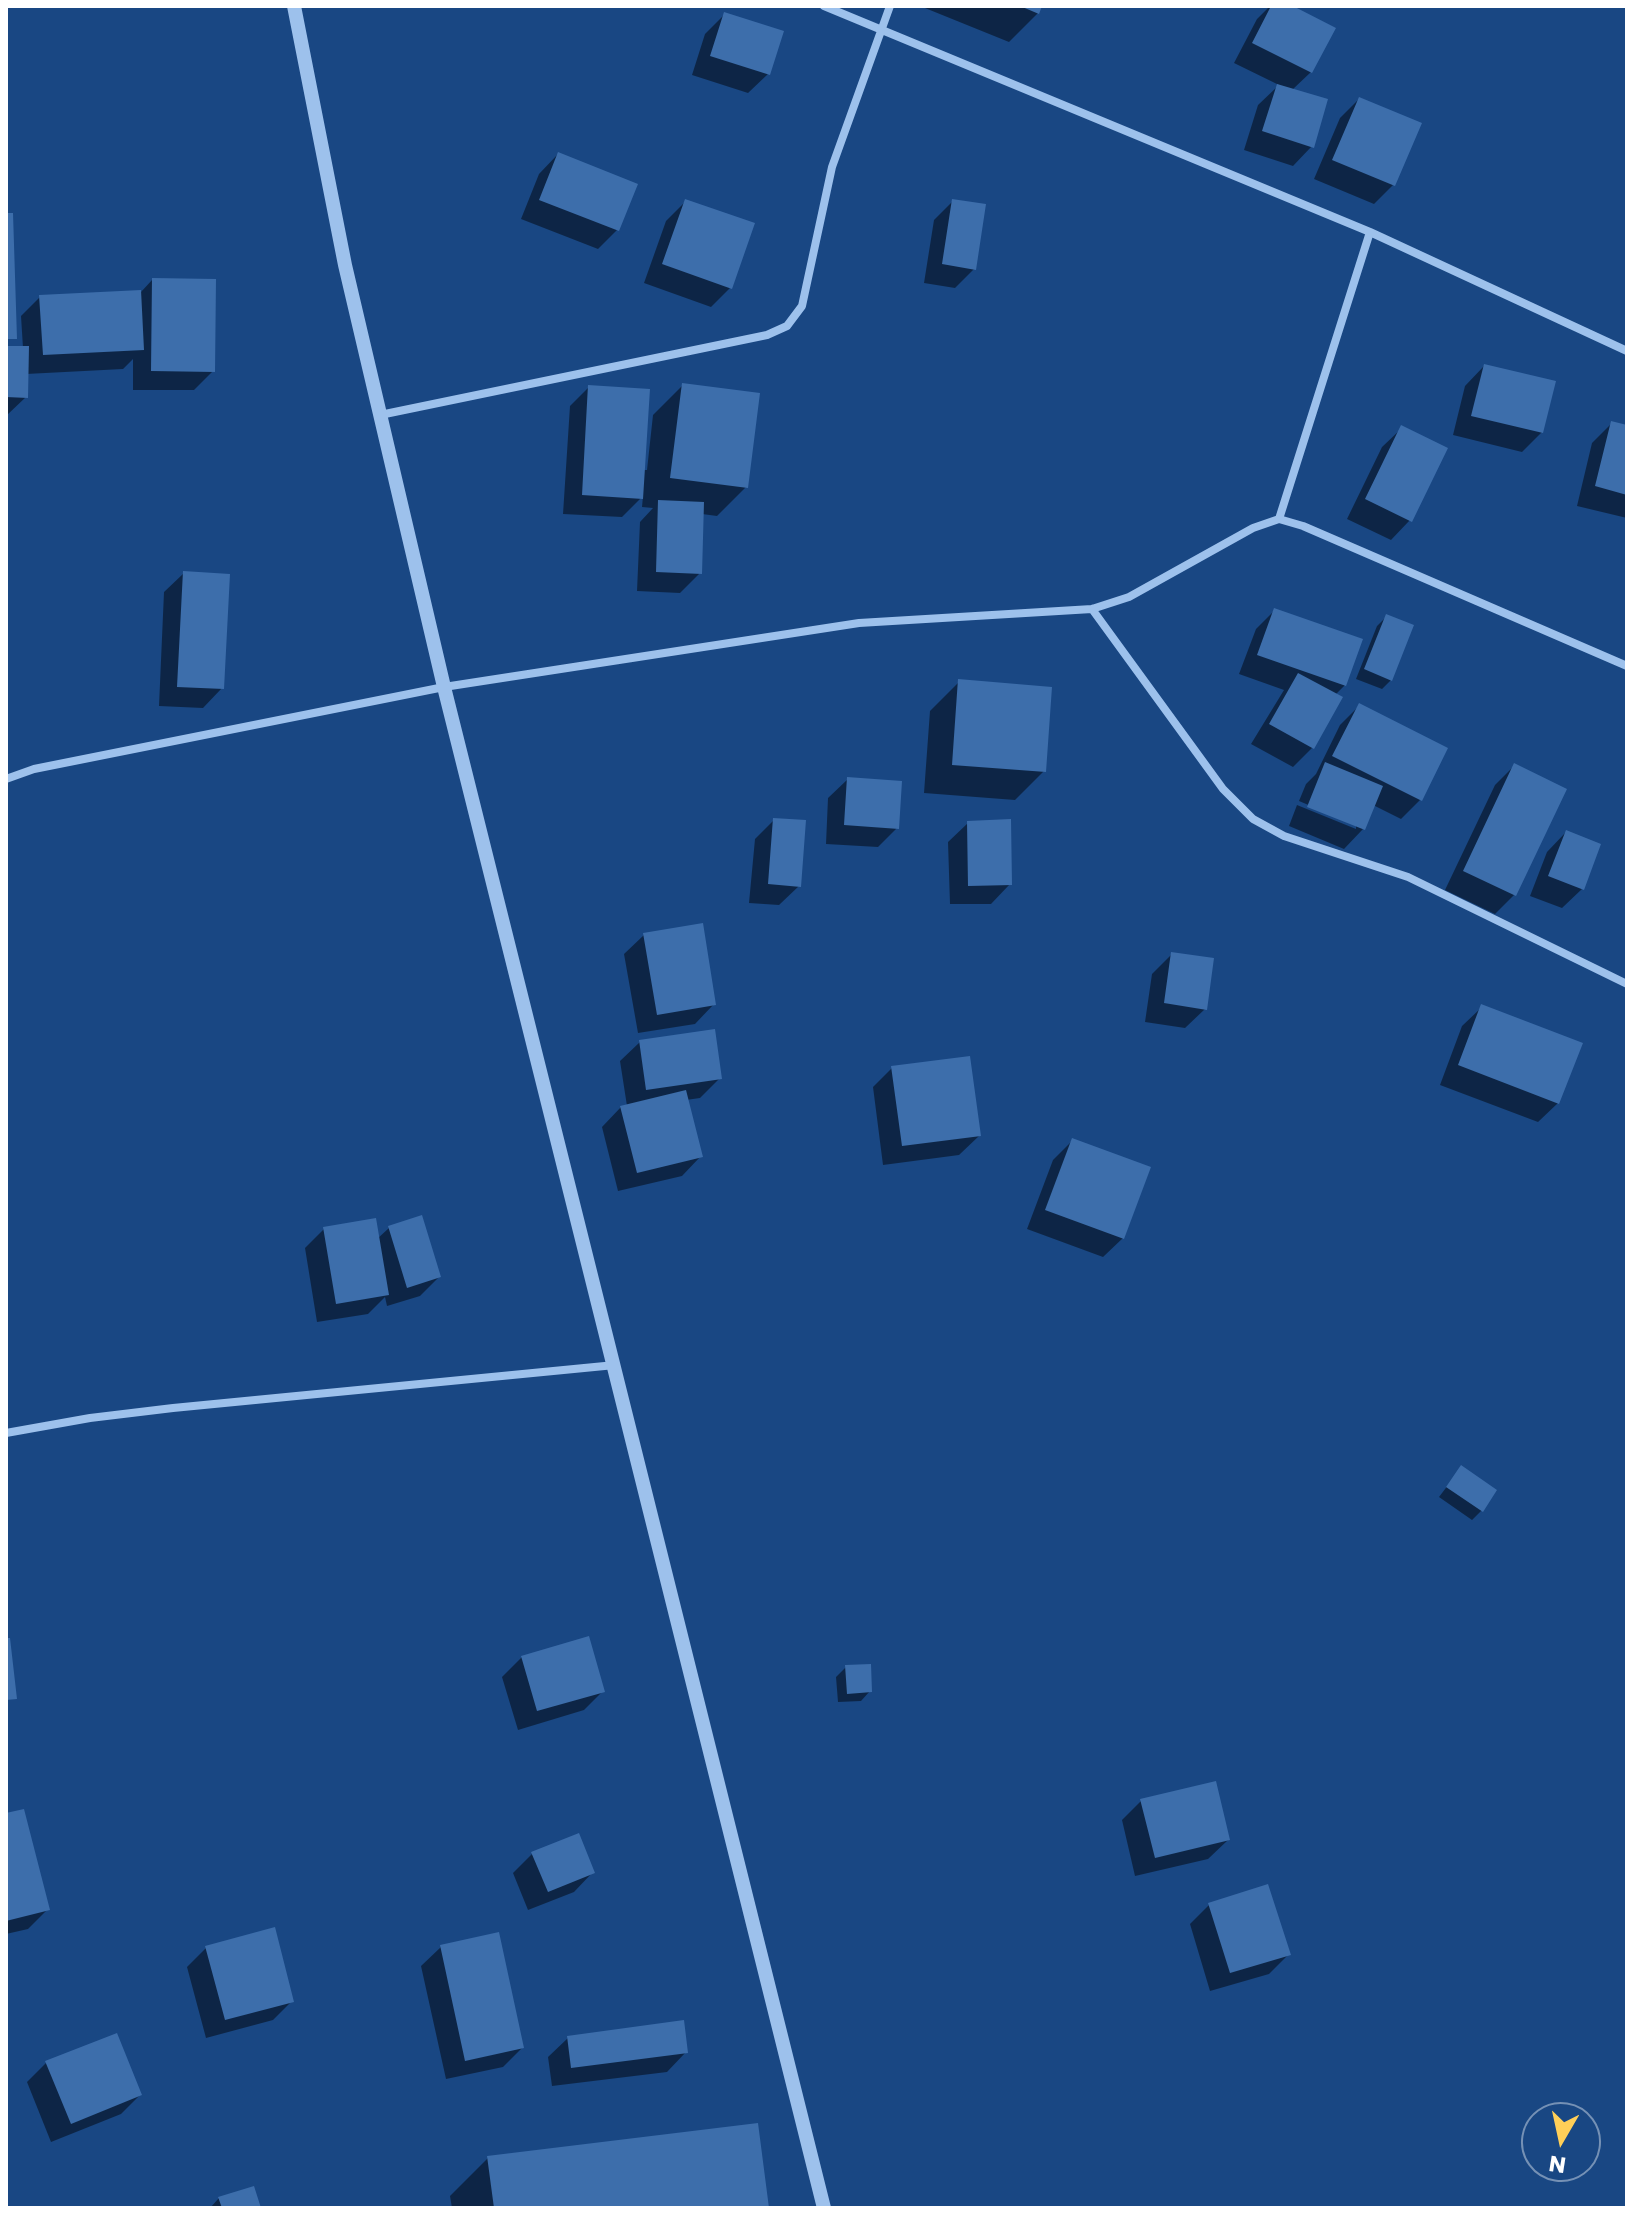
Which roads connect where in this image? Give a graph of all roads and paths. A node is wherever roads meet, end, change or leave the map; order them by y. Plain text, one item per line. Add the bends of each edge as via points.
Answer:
1 (294, 6) edge
2 (824, 6) edge
3 (890, 6) edge
4 (881, 31) junction
5 (1370, 232) junction
6 (1627, 351) edge
7 (380, 415) junction
8 (1279, 519) junction
9 (1092, 609) junction
10 (1627, 666) edge
11 (444, 687) junction
12 (6, 779) edge
13 (1627, 984) edge
14 (615, 1365) junction
15 (6, 1433) edge
16 (824, 2208) edge

1 - 7 street
2 - 4 street
3 - 4 street
4 - 5 street
4 - 7 street via 832,167 802,306 787,326 767,335
5 - 6 street
5 - 8 street
7 - 11 street
8 - 9 street via 1253,528 1129,597
8 - 10 street
9 - 11 street via 859,623
9 - 13 street via 1223,789 1253,819 1284,836 1434,888
11 - 12 street via 34,769
11 - 14 street
14 - 15 street via 173,1408
14 - 16 street

